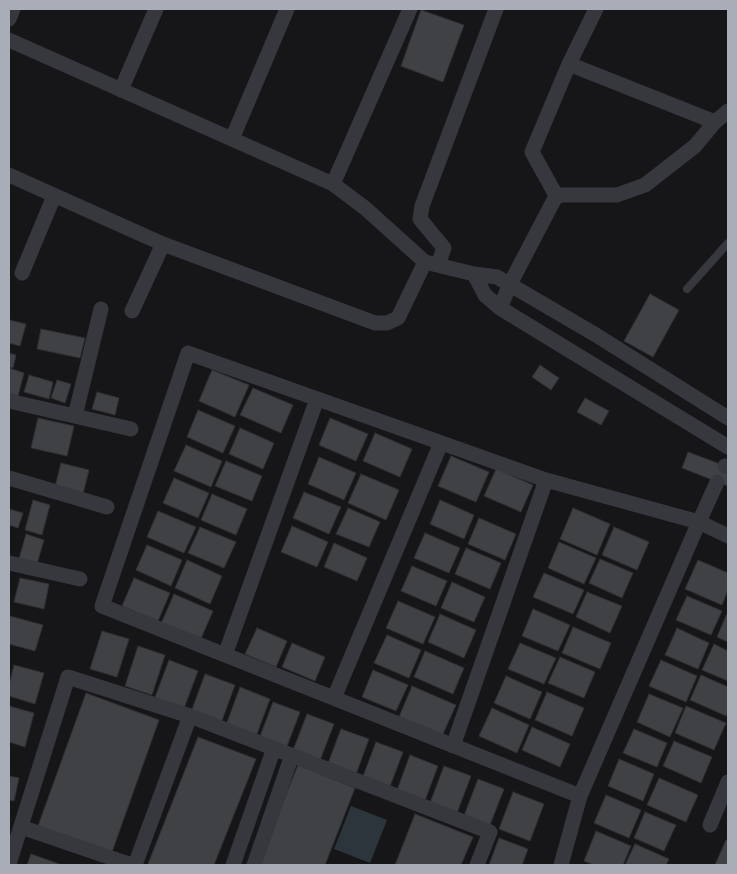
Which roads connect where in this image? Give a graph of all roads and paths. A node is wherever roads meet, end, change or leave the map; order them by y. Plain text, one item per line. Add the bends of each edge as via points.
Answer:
1 (13, 9) edge
2 (156, 9) edge
3 (288, 9) edge
4 (410, 9) edge
5 (496, 9) edge
6 (596, 9) edge
7 (9, 19) edge
8 (9, 40) edge
9 (569, 64) junction
10 (121, 90) junction
11 (728, 111) edge
12 (715, 122) junction
13 (232, 139) junction
14 (9, 175) edge
15 (333, 184) junction
16 (54, 196) junction
17 (557, 197) junction
18 (728, 243) edge
19 (163, 244) junction
20 (432, 263) junction
21 (22, 272) dead end
22 (474, 274) junction
23 (510, 284) junction
24 (687, 289) dead end
25 (500, 308) junction
26 (101, 309) dead end
27 (132, 311) dead end
28 (317, 399) junction
29 (9, 400) edge
30 (75, 416) junction
31 (728, 418) edge
32 (130, 429) dead end
33 (441, 443) junction
34 (728, 447) edge
35 (9, 478) edge
36 (546, 480) junction
37 (718, 482) dead end
38 (107, 507) dead end
39 (699, 522) junction
40 (728, 536) edge
41 (9, 563) edge
42 (80, 579) dead end
43 (225, 655) junction
44 (334, 698) junction
45 (190, 716) junction
46 (453, 746) junction
47 (274, 748) junction
48 (292, 755) junction
49 (728, 782) edge
50 (580, 796) junction
51 (21, 826) junction
52 (710, 826) dead end
53 (9, 864) edge
54 (133, 865) edge
55 (232, 865) edge
56 (254, 865) edge
57 (477, 865) edge
58 (561, 865) edge

1 - 7 street
2 - 10 street
3 - 13 street
4 - 15 street
5 - 20 street via 422,206 420,220 444,248
6 - 9 street
8 - 10 street
9 - 12 street
9 - 17 street via 532,152
10 - 13 street
11 - 12 street
12 - 17 street via 695,146 645,185 617,195
13 - 15 street
14 - 16 street
15 - 20 street
16 - 19 street
16 - 21 street
17 - 23 street
18 - 24 lane
19 - 20 street via 376,323 398,318
19 - 27 street
20 - 22 street
22 - 23 street via 497,277
22 - 25 street via 486,295
23 - 25 street
23 - 31 street
25 - 34 street
26 - 30 street
28 - 33 street
28 - 43 street
28 - 43 street via 188,353 102,606
29 - 30 street
30 - 32 street
33 - 36 street
33 - 44 street
35 - 38 street
36 - 39 street
36 - 46 street
37 - 39 street
39 - 40 street
39 - 50 street
41 - 42 street
43 - 44 street
44 - 46 street
45 - 47 street
45 - 51 street via 68,677
45 - 54 street
46 - 50 street
47 - 48 street
47 - 55 street
48 - 56 street
48 - 57 street via 490,832
49 - 52 street
50 - 58 street
51 - 53 street
51 - 54 street

